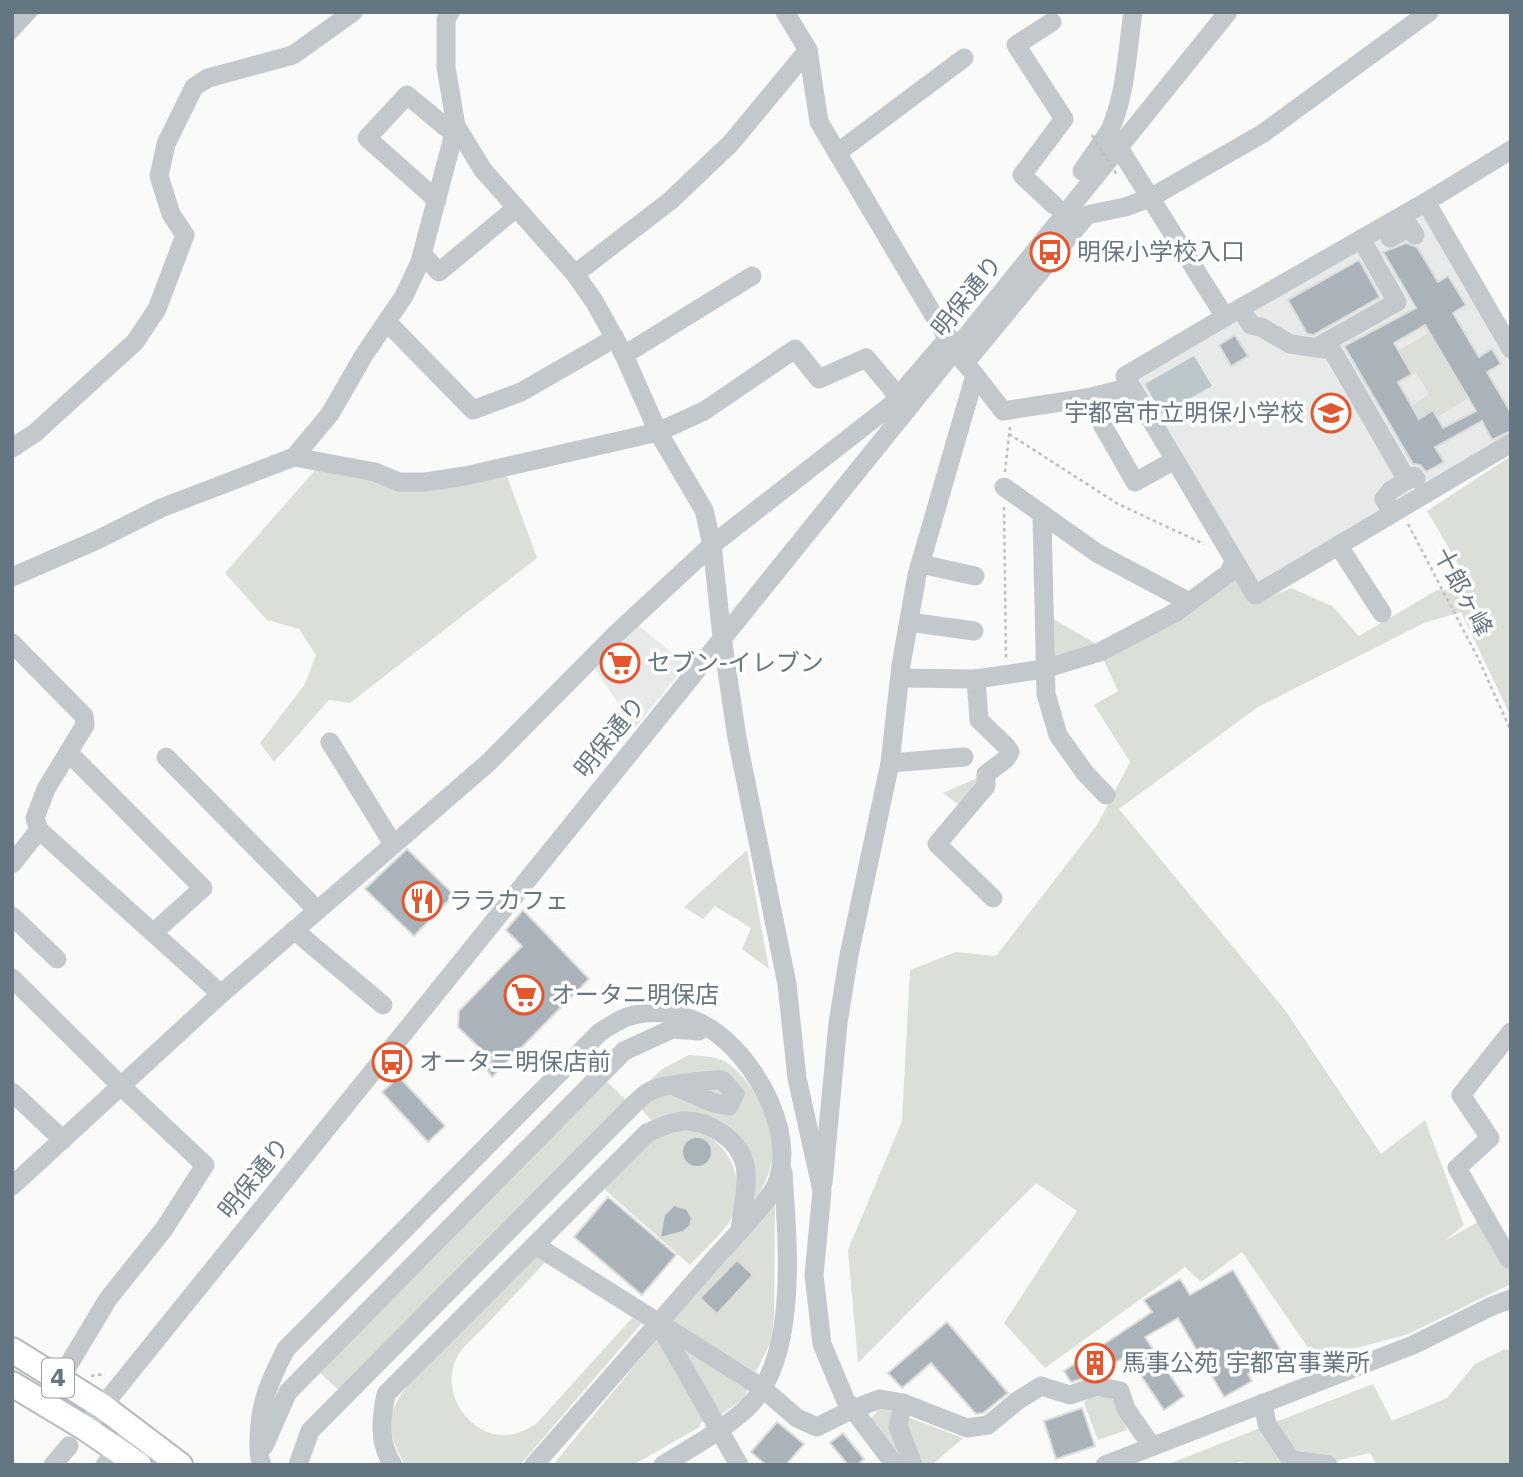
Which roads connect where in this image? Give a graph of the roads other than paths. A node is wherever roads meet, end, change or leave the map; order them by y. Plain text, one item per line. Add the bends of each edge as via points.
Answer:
1 (353, 12) edge
2 (450, 12) edge
3 (785, 12) edge
4 (1133, 12) edge
5 (1228, 12) edge
6 (1429, 12) edge
7 (1052, 22) dead end
8 (808, 50) junction
9 (964, 58) dead end
10 (455, 130) junction
11 (1107, 138) junction
12 (1511, 150) edge
13 (837, 153) junction
14 (1150, 198) junction
15 (436, 200) junction
16 (1426, 202) junction
17 (1054, 205) junction
18 (516, 208) junction
19 (1415, 235) dead end
20 (1364, 245) junction
21 (422, 254) junction
22 (575, 274) junction
23 (752, 276) dead end
24 (1233, 313) junction
25 (387, 322) junction
26 (620, 346) junction
27 (1317, 347) junction
28 (1511, 349) edge
29 (961, 357) junction
30 (1131, 387) junction
31 (899, 397) junction
32 (1087, 398) junction
33 (658, 432) junction
34 (1511, 443) edge
35 (12, 448) edge
36 (294, 457) junction
37 (1175, 460) junction
38 (1447, 468) dead end
39 (1408, 480) junction
40 (1004, 486) road end
41 (1396, 511) junction
42 (1042, 515) junction
43 (712, 545) junction
44 (1338, 545) junction
45 (1233, 559) junction
46 (921, 564) junction
47 (975, 576) dead end
48 (12, 577) edge
49 (1189, 602) junction
50 (1382, 613) dead end
51 (909, 622) junction
52 (974, 631) dead end
53 (722, 637) junction
54 (12, 643) edge
55 (1044, 669) junction
56 (900, 678) junction
57 (980, 678) junction
58 (330, 742) dead end
59 (68, 752) junction
60 (166, 757) dead end
61 (964, 757) dead end
62 (890, 763) junction
63 (1106, 795) dead end
64 (39, 830) junction
65 (393, 844) junction
66 (12, 864) edge
67 (993, 898) dead end
68 (317, 910) junction
69 (12, 916) edge
70 (294, 930) junction
71 (153, 933) junction
72 (57, 959) dead end
73 (12, 978) edge
74 (221, 994) junction
75 (383, 1005) dead end
76 (1511, 1032) edge
77 (717, 1033) junction
78 (121, 1086) junction
79 (674, 1086) dead end
80 (12, 1092) edge
81 (62, 1140) junction
82 (782, 1157) junction
83 (12, 1186) edge
84 (822, 1191) junction
85 (739, 1231) junction
86 (535, 1245) junction
87 (1509, 1259) dead end
88 (1511, 1299) edge
89 (658, 1324) junction
90 (12, 1350) edge
91 (60, 1379) junction
92 (12, 1384) edge
93 (761, 1387) junction
94 (902, 1403) junction
95 (1264, 1403) junction
96 (102, 1406) junction
97 (853, 1409) junction
98 (134, 1429) junction
99 (718, 1431) junction
100 (77, 1437) junction
101 (1151, 1445) junction
102 (111, 1457) edge
103 (260, 1461) edge
104 (53, 1465) edge
105 (139, 1465) edge
106 (180, 1465) edge
107 (298, 1465) edge
108 (393, 1465) edge
109 (534, 1465) edge
110 (663, 1465) edge
111 (738, 1465) edge
112 (895, 1465) edge
113 (912, 1465) edge
114 (1105, 1465) edge
115 (1328, 1465) edge

1 - 35 street via 293,55 208,78 194,88 166,144 159,176 171,214 185,235 157,309 135,342 35,433
2 - 10 street via 446,67
3 - 8 street
4 - 11 street via 1117,116
5 - 11 street, 明保通り
6 - 14 street via 1262,134
7 - 17 street via 1016,45 1064,119 1022,175
8 - 13 street via 819,122
8 - 22 street via 731,143 670,201
9 - 13 street
10 - 15 street
10 - 15 street via 407,94 367,138
10 - 18 street
11 - 14 street
11 - 17 street
11 - 29 street, 明保通り
12 - 16 street
13 - 29 street
14 - 24 street
14 - 29 street via 1087,215
15 - 21 street
16 - 20 street
16 - 28 street
17 - 29 street
18 - 21 street via 439,272
18 - 22 street
19 - 20 street via 1410,226
20 - 24 street
20 - 27 street via 1397,302
21 - 25 street
22 - 26 street
23 - 26 street
24 - 27 street via 1283,342
24 - 30 street via 1125,376
25 - 26 street via 473,410
25 - 36 street via 330,414
26 - 33 street
27 - 39 street via 1332,350
29 - 31 street
29 - 32 street via 1003,411
29 - 46 street
29 - 53 street, 明保通り
30 - 32 street
30 - 37 street
31 - 33 street via 866,358 818,379 795,349 704,411
31 - 43 street
32 - 37 street via 1135,482
33 - 36 street via 425,482 400,482 374,472
33 - 43 street via 704,510
34 - 41 street
36 - 48 street via 161,508
37 - 45 street
38 - 39 street via 1419,485 1414,476
39 - 41 street via 1384,499
40 - 42 street
41 - 44 street
42 - 49 street via 1097,553
42 - 55 street
43 - 53 street
43 - 65 street via 489,762
44 - 45 street via 1255,596
44 - 50 street
45 - 49 street via 1229,573
46 - 47 street
46 - 51 street
49 - 55 street via 1100,652
51 - 52 street
51 - 56 street
53 - 84 street via 737,738 786,984 797,1078
53 - 96 street, 明保通り
54 - 59 street via 84,716 85,725
55 - 57 street
55 - 63 street via 1058,735
56 - 57 street
56 - 62 street
57 - 67 street via 979,720 1010,752 986,774 986,786 937,844
58 - 65 street
59 - 64 street via 35,818
59 - 71 street via 203,888
60 - 68 street
61 - 62 street
62 - 84 street via 838,1023
64 - 66 street
64 - 71 street
65 - 68 street
68 - 70 street
69 - 72 street
70 - 74 street
70 - 75 street
71 - 74 street
73 - 78 street
74 - 78 street
76 - 87 street via 1461,1095 1489,1138 1457,1168
77 - 82 street via 759,1083 776,1117
77 - 103 street via 672,1028 624,1051 288,1392
77 - 103 street via 692,1019 661,1012 627,1017 600,1032 286,1349 267,1386 260,1417
78 - 81 street
78 - 91 street via 205,1165 164,1229 108,1299
79 - 107 street via 650,1091 633,1105 363,1376 310,1431
80 - 81 street
81 - 83 street
82 - 85 street via 776,1186
82 - 93 street via 788,1254 783,1328 772,1370
84 - 97 street via 814,1275 822,1344
85 - 86 street via 746,1165 722,1132 683,1121 647,1133
85 - 89 street
86 - 89 street
86 - 108 street via 386,1394 380,1424
88 - 95 street via 1413,1345
89 - 93 street
89 - 99 street
89 - 109 street
90 - 91 main road, 4
91 - 96 main road, 4
92 - 100 main road, 4
93 - 97 street via 797,1418 817,1427
93 - 99 street via 749,1406
94 - 97 street via 880,1399
94 - 101 street via 967,1428 988,1425 1041,1386 1070,1395 1097,1386 1120,1391 1126,1409
94 - 113 street via 898,1426
95 - 101 street
95 - 115 street via 1267,1424 1291,1460
96 - 98 main road, 4
96 - 100 street, 明保通り
97 - 112 street
98 - 102 street
98 - 106 main road, 4
99 - 110 street
99 - 111 street
100 - 102 main road, 4
100 - 104 street, 明保通り
101 - 114 street
102 - 105 main road, 4

